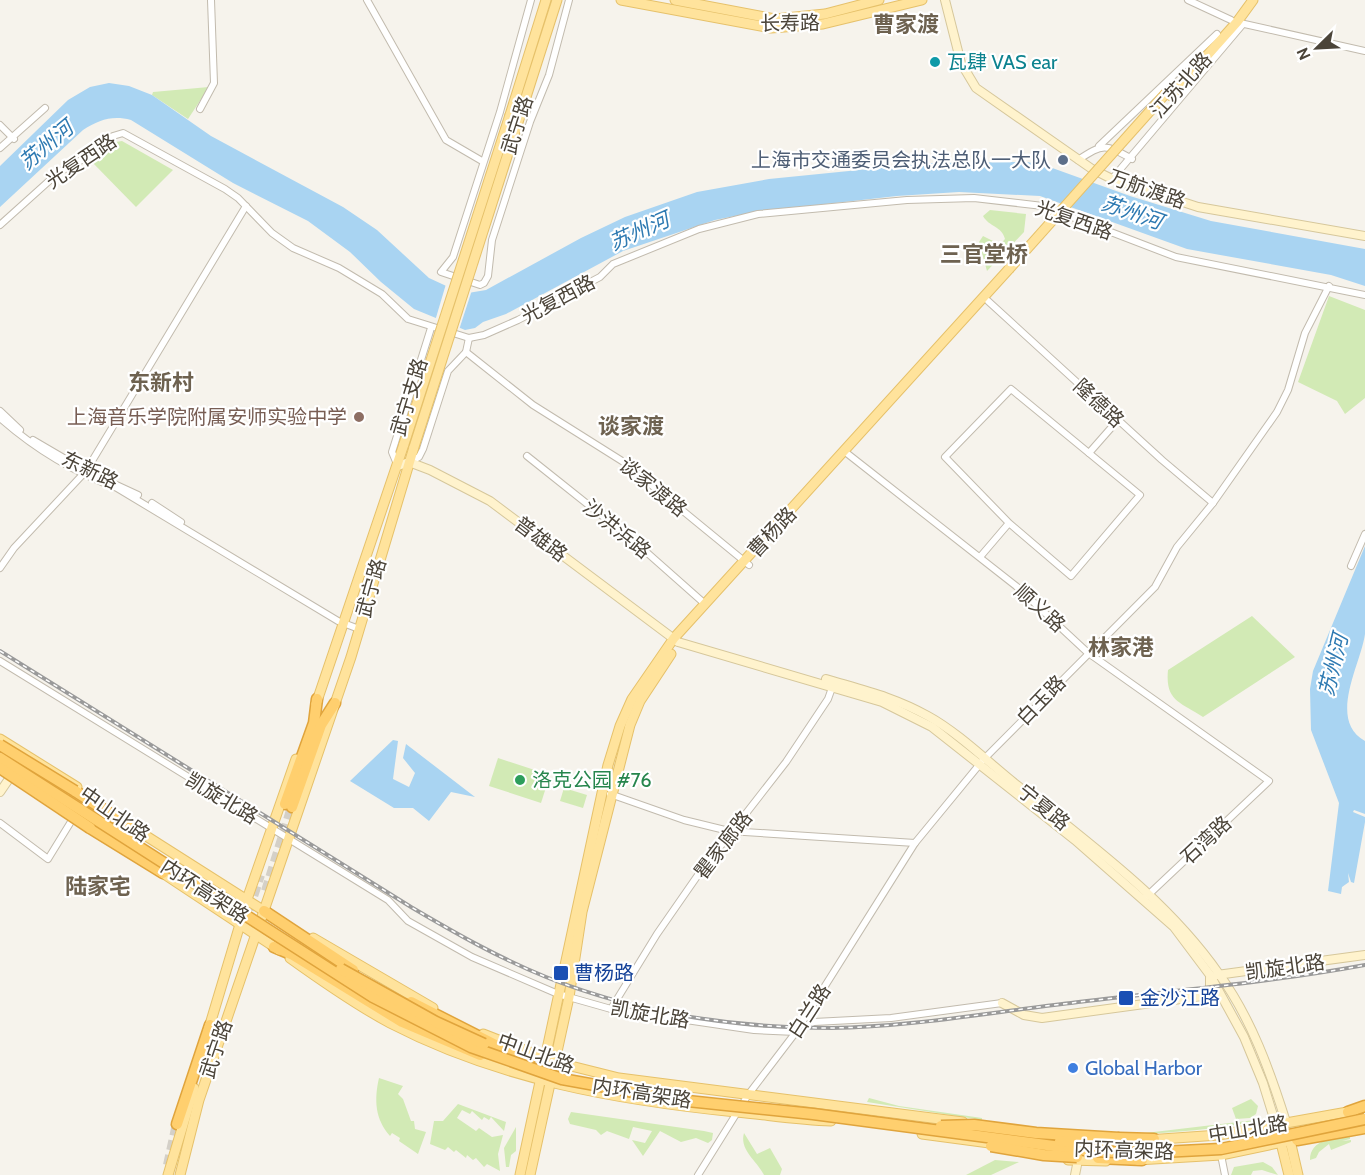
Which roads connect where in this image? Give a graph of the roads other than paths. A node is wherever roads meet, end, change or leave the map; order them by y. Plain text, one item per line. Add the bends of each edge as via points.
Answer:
1 (211, 0) edge
2 (367, 0) edge
3 (531, 0) edge
4 (546, 0) edge
5 (557, 0) edge
6 (569, 0) edge
7 (621, 0) edge
8 (675, 0) edge
9 (879, 0) edge
10 (922, 0) edge
11 (945, 0) edge
12 (1188, 0) edge
13 (1246, 0) edge
14 (1253, 0) edge
15 (1237, 22) junction
16 (1217, 34) dead end
17 (1365, 51) edge
18 (45, 108) dead end
19 (200, 109) dead end
20 (0, 125) edge
21 (13, 139) junction
22 (1100, 146) junction
23 (0, 148) edge
24 (1132, 159) junction
25 (1078, 160) junction
26 (482, 161) junction
27 (1103, 167) joint
28 (1112, 179) junction
29 (246, 206) junction
30 (0, 225) edge
31 (1365, 236) edge
32 (1011, 270) junction
33 (1329, 286) junction
34 (1365, 295) edge
35 (988, 301) junction
36 (431, 328) junction
37 (469, 338) junction
38 (466, 352) junction
39 (0, 411) edge
40 (0, 418) edge
41 (1118, 420) junction
42 (409, 446) junction
43 (846, 453) junction
44 (1089, 453) junction
45 (527, 456) dead end
46 (409, 462) junction
47 (398, 466) junction
48 (84, 473) junction
49 (1213, 503) junction
50 (1009, 523) junction
51 (1365, 534) edge
52 (980, 557) junction
53 (746, 563) junction
54 (1351, 566) dead end
55 (0, 568) edge
56 (705, 604) junction
57 (343, 623) junction
58 (359, 629) junction
59 (678, 639) junction
60 (1088, 652) junction
61 (0, 661) edge
62 (833, 684) junction
63 (318, 699) junction
64 (335, 703) junction
65 (0, 739) edge
66 (0, 745) edge
67 (0, 751) edge
68 (25, 754) junction
69 (0, 758) edge
70 (981, 761) junction
71 (0, 768) edge
72 (12, 775) junction
73 (1269, 781) joint
74 (601, 791) junction
75 (0, 792) edge
76 (612, 794) junction
77 (72, 820) dead end
78 (0, 823) edge
79 (271, 828) junction
80 (137, 831) junction
81 (734, 832) junction
82 (290, 838) junction
83 (915, 843) junction
84 (163, 873) junction
85 (1146, 897) junction
86 (246, 902) junction
87 (264, 911) junction
88 (240, 926) junction
89 (256, 934) junction
90 (274, 947) junction
91 (1365, 955) edge
92 (1210, 975) junction
93 (1221, 976) junction
94 (558, 994) junction
95 (569, 997) junction
96 (1002, 1002) joint
97 (611, 1009) junction
98 (210, 1025) junction
99 (796, 1032) junction
100 (544, 1058) junction
101 (555, 1062) junction
102 (529, 1065) junction
103 (539, 1080) junction
104 (551, 1083) junction
105 (748, 1095) junction
106 (1365, 1109) edge
107 (737, 1112) junction
108 (1348, 1112) joint
109 (1365, 1121) edge
110 (177, 1124) tunnel mouth
111 (1281, 1124) junction
112 (891, 1125) junction
113 (941, 1126) junction
114 (1365, 1128) edge
115 (946, 1137) junction
116 (1154, 1139) junction
117 (1290, 1142) junction
118 (1221, 1155) junction
119 (1078, 1160) junction
120 (1143, 1160) junction
121 (168, 1175) edge
122 (180, 1175) edge
123 (520, 1175) edge
124 (530, 1175) edge
125 (698, 1175) edge
126 (1075, 1175) edge
127 (1225, 1175) edge
128 (1289, 1175) edge
129 (1298, 1175) edge

1 - 19 street via 214,83
2 - 26 street via 446,140
3 - 26 street
4 - 42 main road, 武宁路, bridge
5 - 42 main road, 武宁路, bridge
6 - 26 street via 549,75 492,240 488,276 480,285 441,272 453,257
7 - 10 main road, 长寿路 via 771,28 823,24
8 - 9 main road, 长寿路 via 775,19 825,14
11 - 25 main road, 万航渡路 via 961,63 972,83 982,94
12 - 15 street
13 - 15 main road, 江苏北路
14 - 15 main road, 江苏北路
15 - 17 street
15 - 24 street
15 - 27 main road, 江苏北路
16 - 22 street
18 - 21 street
20 - 21 street
21 - 23 street
22 - 24 street via 1107,145
22 - 25 street
24 - 28 street
25 - 28 main road, 万航渡路
27 - 32 main road, 曹杨路
28 - 31 main road, 万航渡路 via 1198,207
29 - 30 street, 光复西路 via 225,189 123,134 113,136 91,155 59,172
29 - 36 street, 光复西路 via 293,248 359,280 382,294 408,319
29 - 48 street
32 - 35 main road, 曹杨路
32 - 43 main road, 曹杨路
33 - 34 street, 光复西路
33 - 37 street, 光复西路 via 1176,257 1043,206 974,198 897,201 758,214 699,229 613,264 600,277 528,315
33 - 49 street, 白玉路 via 1305,333 1284,400
35 - 41 street, 隆德路
35 - 43 main road, 曹杨路
36 - 37 street, 光复西路
36 - 47 street, 武宁支路 via 392,452
37 - 38 street, 武宁支路
38 - 46 street, 武宁支路 via 449,369 423,449 419,457
38 - 53 street, 谈家渡路 via 539,409 622,461
39 - 48 street, 东新路 via 36,442
40 - 48 street, 东新路 via 38,448
41 - 44 street
41 - 49 street, 隆德路
42 - 46 main road, 武宁路
42 - 47 main road, 武宁路
43 - 52 street, 顺义路
43 - 53 main road, 曹杨路
44 - 50 street via 1140,495 1071,576
44 - 50 street via 1011,389 945,457
45 - 56 street, 沙洪浜路 via 639,545
46 - 47 main road
46 - 58 main road, 武宁路
46 - 59 main road, 普雄路 via 456,481 490,501
47 - 57 main road, 武宁路
48 - 55 street
48 - 57 street, 东新路 via 121,485
49 - 60 street, 白玉路 via 1177,547 1155,587
50 - 52 street
51 - 54 street
52 - 60 street, 顺义路
53 - 56 main road, 曹杨路
53 - 59 main road, 曹杨路
56 - 59 main road, 曹杨路
57 - 58 street, 东新路
57 - 63 main road, 武宁路
58 - 64 main road, 武宁路
59 - 62 main road, 宁夏路
59 - 74 main road, 曹杨路 via 632,699
59 - 76 main road, 曹杨路 via 640,700
60 - 70 street, 白玉路
60 - 73 street, 顺义路
61 - 79 street, 凯旋北路
62 - 70 main road, 宁夏路 via 882,702 932,727
62 - 81 street, 瞿家廊路 via 828,699 786,762
63 - 64 highway via 288,806 321,725
63 - 79 main road, 武宁路
64 - 82 main road, 武宁路
65 - 68 main road, 中山北路
66 - 80 highway, bridge
67 - 102 highway, 内环高架路, bridge via 356,978 436,1022
68 - 72 main road
68 - 80 main road, 中山北路
69 - 102 highway, 内环高架路, bridge via 373,997 444,1035
70 - 83 street, 白玉路
70 - 85 main road, 宁夏路
71 - 72 main road, 中山北路
71 - 84 highway, bridge
72 - 75 main road
72 - 84 main road, 中山北路
73 - 85 street, 石湾路
74 - 76 street
74 - 94 main road, 曹杨路
76 - 81 street via 684,820
76 - 95 main road, 曹杨路 via 582,912
77 - 78 street via 46,862
79 - 82 street, 凯旋北路
79 - 86 main road, 武宁路
80 - 86 main road, 中山北路
81 - 83 street
81 - 97 street, 瞿家廊路 via 698,875
82 - 87 main road, 武宁路
82 - 94 street, 凯旋北路 via 388,900 408,921 472,957
83 - 99 street, 白兰路
84 - 88 main road, 中山北路
85 - 92 main road, 宁夏路
85 - 93 main road, 宁夏路 via 1177,920
86 - 87 main road, 中山北路
86 - 88 main road, 武宁路
87 - 89 main road, 武宁路
87 - 100 main road, 中山北路 via 450,1018
87 - 102 highway via 346,966
88 - 89 main road, 中山北路
88 - 98 main road, 武宁路
89 - 90 main road, 中山北路
89 - 122 main road, 武宁路 via 199,1100
90 - 102 highway, bridge via 429,1035 462,1049
90 - 103 main road, 中山北路 via 389,1022 468,1057
91 - 93 main road, 凯旋北路
92 - 93 main road, 凯旋北路
92 - 96 main road, 凯旋北路 via 1210,994 1051,1016 1024,1015
92 - 111 main road, 宁夏路 via 1254,1058
93 - 111 main road, 宁夏路 via 1263,1055
94 - 95 street, 凯旋北路
94 - 100 main road, 曹杨路
95 - 97 street, 凯旋北路
95 - 101 main road, 曹杨路
96 - 99 street, 凯旋北路 via 891,1018 814,1022
97 - 99 street, 凯旋北路 via 754,1030
98 - 110 highway
98 - 121 main road, 武宁路
99 - 105 street, 白兰路
100 - 101 main road, 中山北路
100 - 103 main road, 曹杨路
101 - 104 main road, 曹杨路
101 - 105 main road, 中山北路 via 620,1078
102 - 112 highway, 内环高架路, bridge via 595,1086 655,1096
102 - 113 highway, 内环高架路, bridge via 615,1084
103 - 104 main road, 中山北路
103 - 123 main road, 曹杨路
104 - 107 main road, 中山北路 via 641,1101
104 - 124 main road, 曹杨路
105 - 107 street, 白兰路
105 - 116 main road, 中山北路 via 1090,1138
106 - 108 highway
106 - 113 highway, 内环高架路, bridge via 1266,1134 1185,1145 1089,1144
107 - 115 main road, 中山北路
107 - 125 street, 白兰路
108 - 111 main road, 中山北路
109 - 112 highway, 内环高架路, bridge via 1221,1149 1142,1153 1077,1150
109 - 117 main road, 中山北路
111 - 116 main road, 中山北路 via 1219,1135
111 - 117 main road
112 - 120 highway, bridge via 1044,1155
113 - 116 highway, bridge via 974,1125 1035,1133
114 - 117 highway
115 - 119 main road, 中山北路 via 968,1145
115 - 120 main road, 中山北路
117 - 118 main road, 中山北路
117 - 128 main road
117 - 129 main road
118 - 120 main road, 中山北路
118 - 127 street
119 - 120 main road, 中山北路
119 - 126 main road

